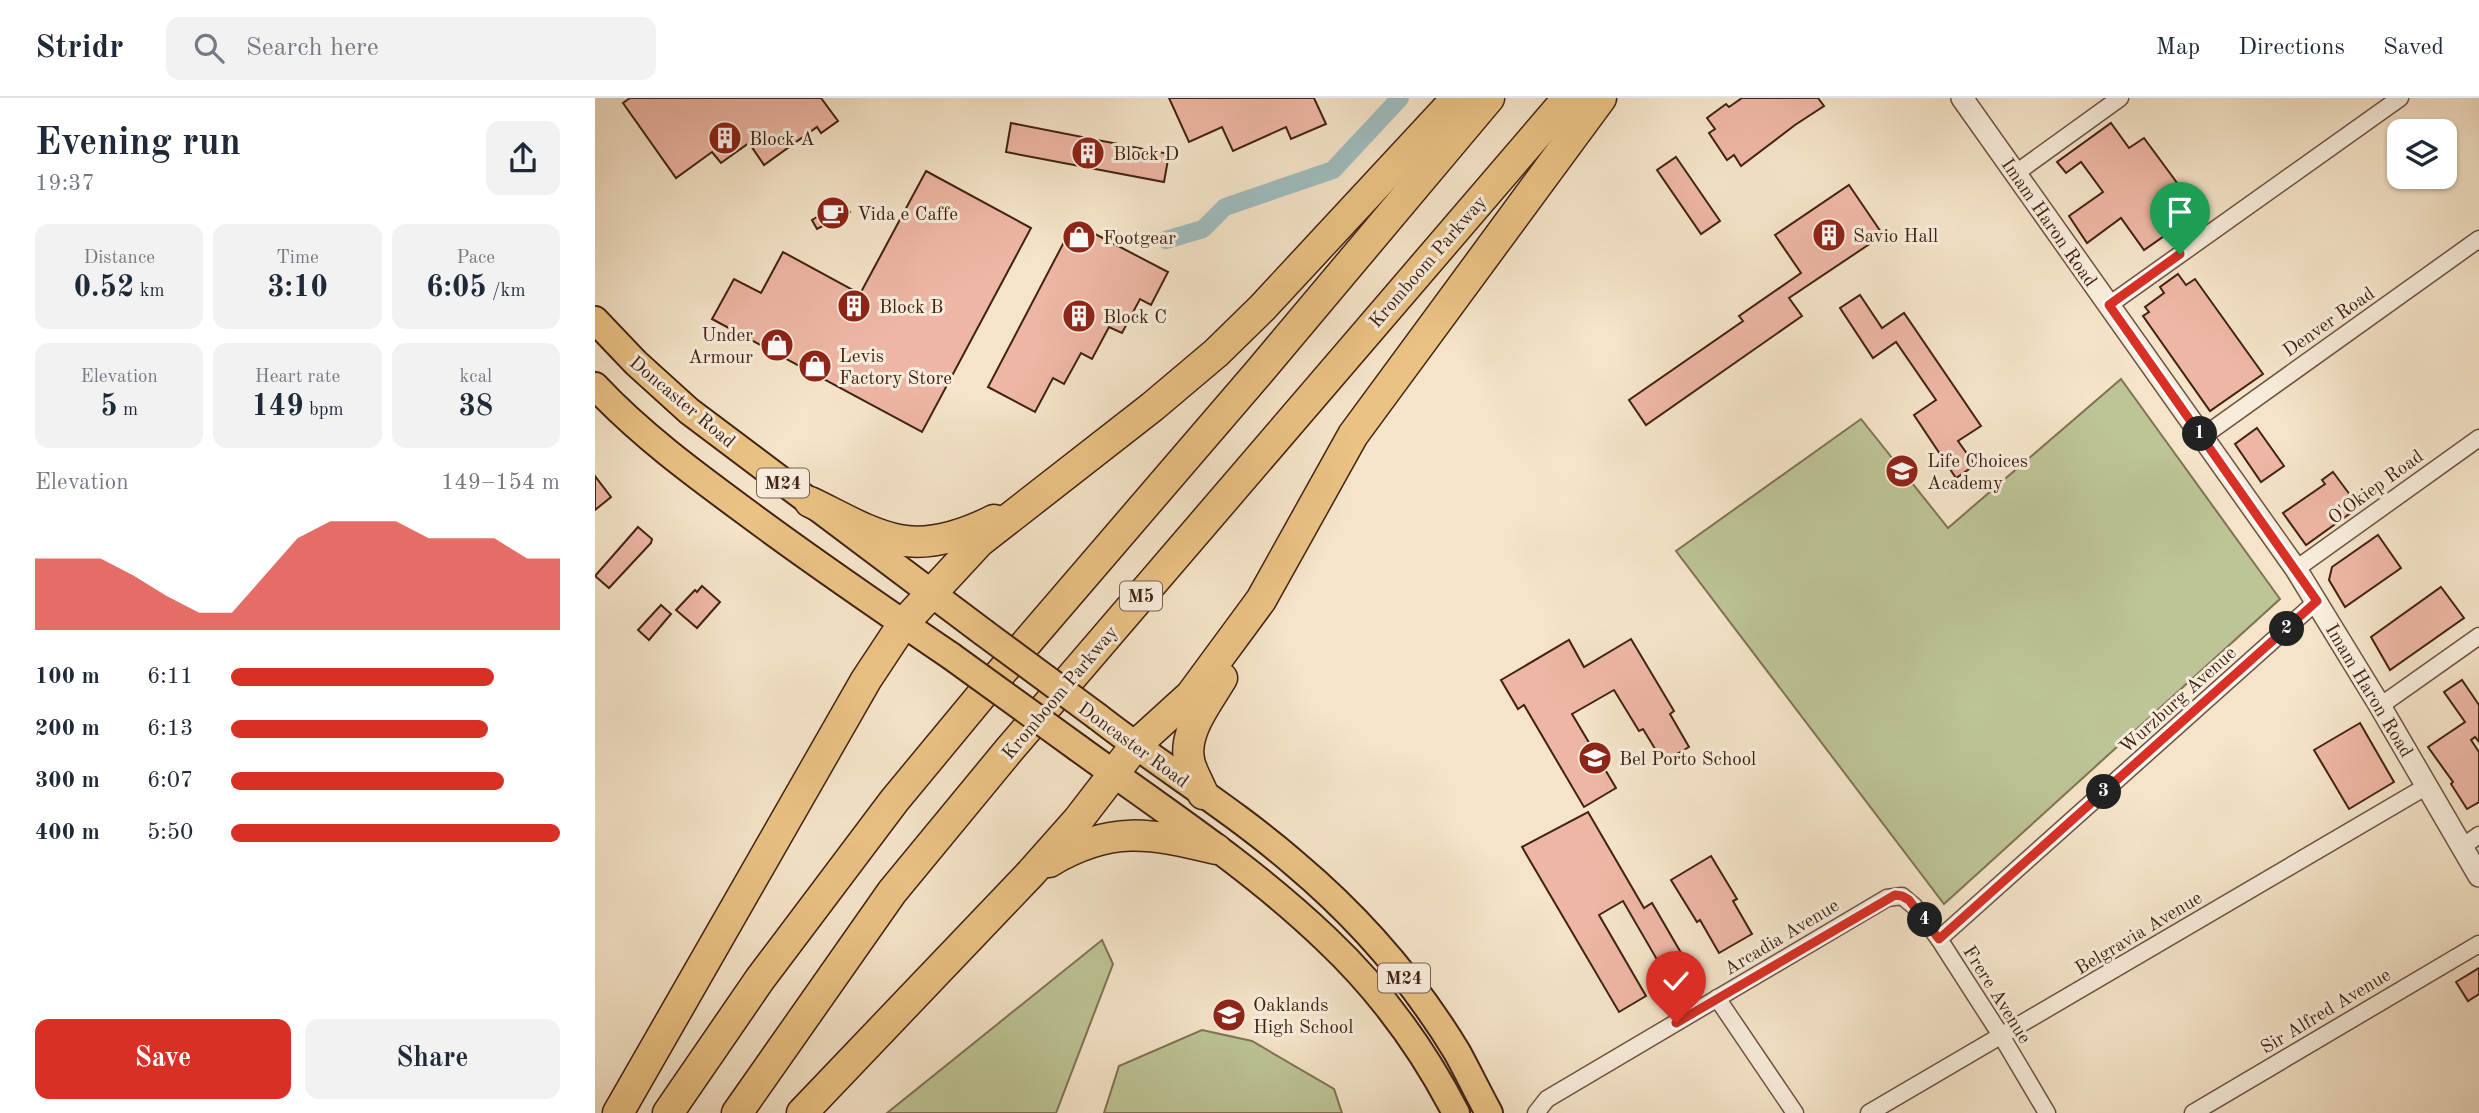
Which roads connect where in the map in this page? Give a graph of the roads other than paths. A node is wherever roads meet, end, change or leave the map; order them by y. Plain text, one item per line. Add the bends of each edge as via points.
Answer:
1 (1457, 98) edge
2 (1489, 98) edge
3 (1568, 98) edge
4 (1601, 98) edge
5 (1962, 98) edge
6 (2120, 98) edge
7 (2400, 98) edge
8 (2016, 173) junction
9 (2479, 239) edge
10 (2109, 305) junction
11 (595, 320) edge
12 (595, 386) edge
13 (2202, 437) junction
14 (2479, 438) edge
15 (810, 502) junction
16 (1024, 506) junction
17 (2296, 569) junction
18 (931, 593) junction
19 (1261, 600) junction
20 (2317, 601) junction
21 (903, 624) junction
22 (2479, 636) edge
23 (2380, 706) junction
24 (1135, 746) junction
25 (1115, 774) junction
26 (2427, 786) junction
27 (1203, 794) junction
28 (2471, 841) edge
29 (1216, 849) junction
30 (1031, 873) junction
31 (2479, 876) edge
32 (1909, 900) joint
33 (1939, 939) junction
34 (2479, 944) edge
35 (1717, 999) junction
36 (2001, 1037) junction
37 (618, 1113) edge
38 (668, 1113) edge
39 (737, 1113) edge
40 (802, 1113) edge
41 (1456, 1113) edge
42 (1489, 1113) edge
43 (1536, 1113) edge
44 (1795, 1113) edge
45 (1869, 1113) edge
46 (2047, 1113) edge
47 (2193, 1113) edge

1 - 16 highway via 1216,353
2 - 38 highway via 894,801 760,979
3 - 39 highway, Kromboom Parkway / M5 via 900,882
4 - 19 highway via 1353,435
5 - 8 street, Imam Haron Road
6 - 8 street
7 - 10 street
8 - 10 street, Imam Haron Road
9 - 13 street, Denver Road
10 - 13 street, Imam Haron Road
11 - 15 main road, Doncaster Road / M24 via 689,411
12 - 21 main road, Doncaster Road / M24 via 644,434 703,481
13 - 17 street, Imam Haron Road
14 - 17 street, O'Okiep Road
15 - 16 highway via 900,541 927,541 981,527
15 - 18 main road, Doncaster Road / M24
16 - 18 highway via 979,542
17 - 20 street, Imam Haron Road
18 - 21 highway
18 - 24 main road, Doncaster Road / M24, bridge
19 - 24 highway via 1191,695
19 - 27 highway via 1190,736 1190,763
20 - 23 street, Imam Haron Road
20 - 33 street, Wurzburg Avenue
21 - 25 main road, Doncaster Road / M24, bridge
21 - 37 highway via 866,680
22 - 23 street
23 - 26 street, Imam Haron Road
24 - 25 highway
24 - 27 main road, Doncaster Road / M24
25 - 29 main road, Doncaster Road / M24
25 - 30 highway
26 - 28 street, Imam Haron Road
26 - 36 street, Belgravia Avenue
27 - 42 main road, Doncaster Road / M24 via 1294,863 1350,916 1434,1018
28 - 31 street, Imam Haron Road
29 - 30 highway via 1151,835 1124,835 1078,847
29 - 41 main road, Doncaster Road / M24 via 1328,940 1386,1004
30 - 40 highway
32 - 33 street, Frere Avenue
32 - 35 street, Arcadia Avenue via 1898,895 1887,898
33 - 36 street, Frere Avenue
34 - 47 street, Sir Alfred Avenue
35 - 43 street, Arcadia Avenue via 1547,1099
35 - 44 street
36 - 45 street, Belgravia Avenue
36 - 46 street, Frere Avenue

